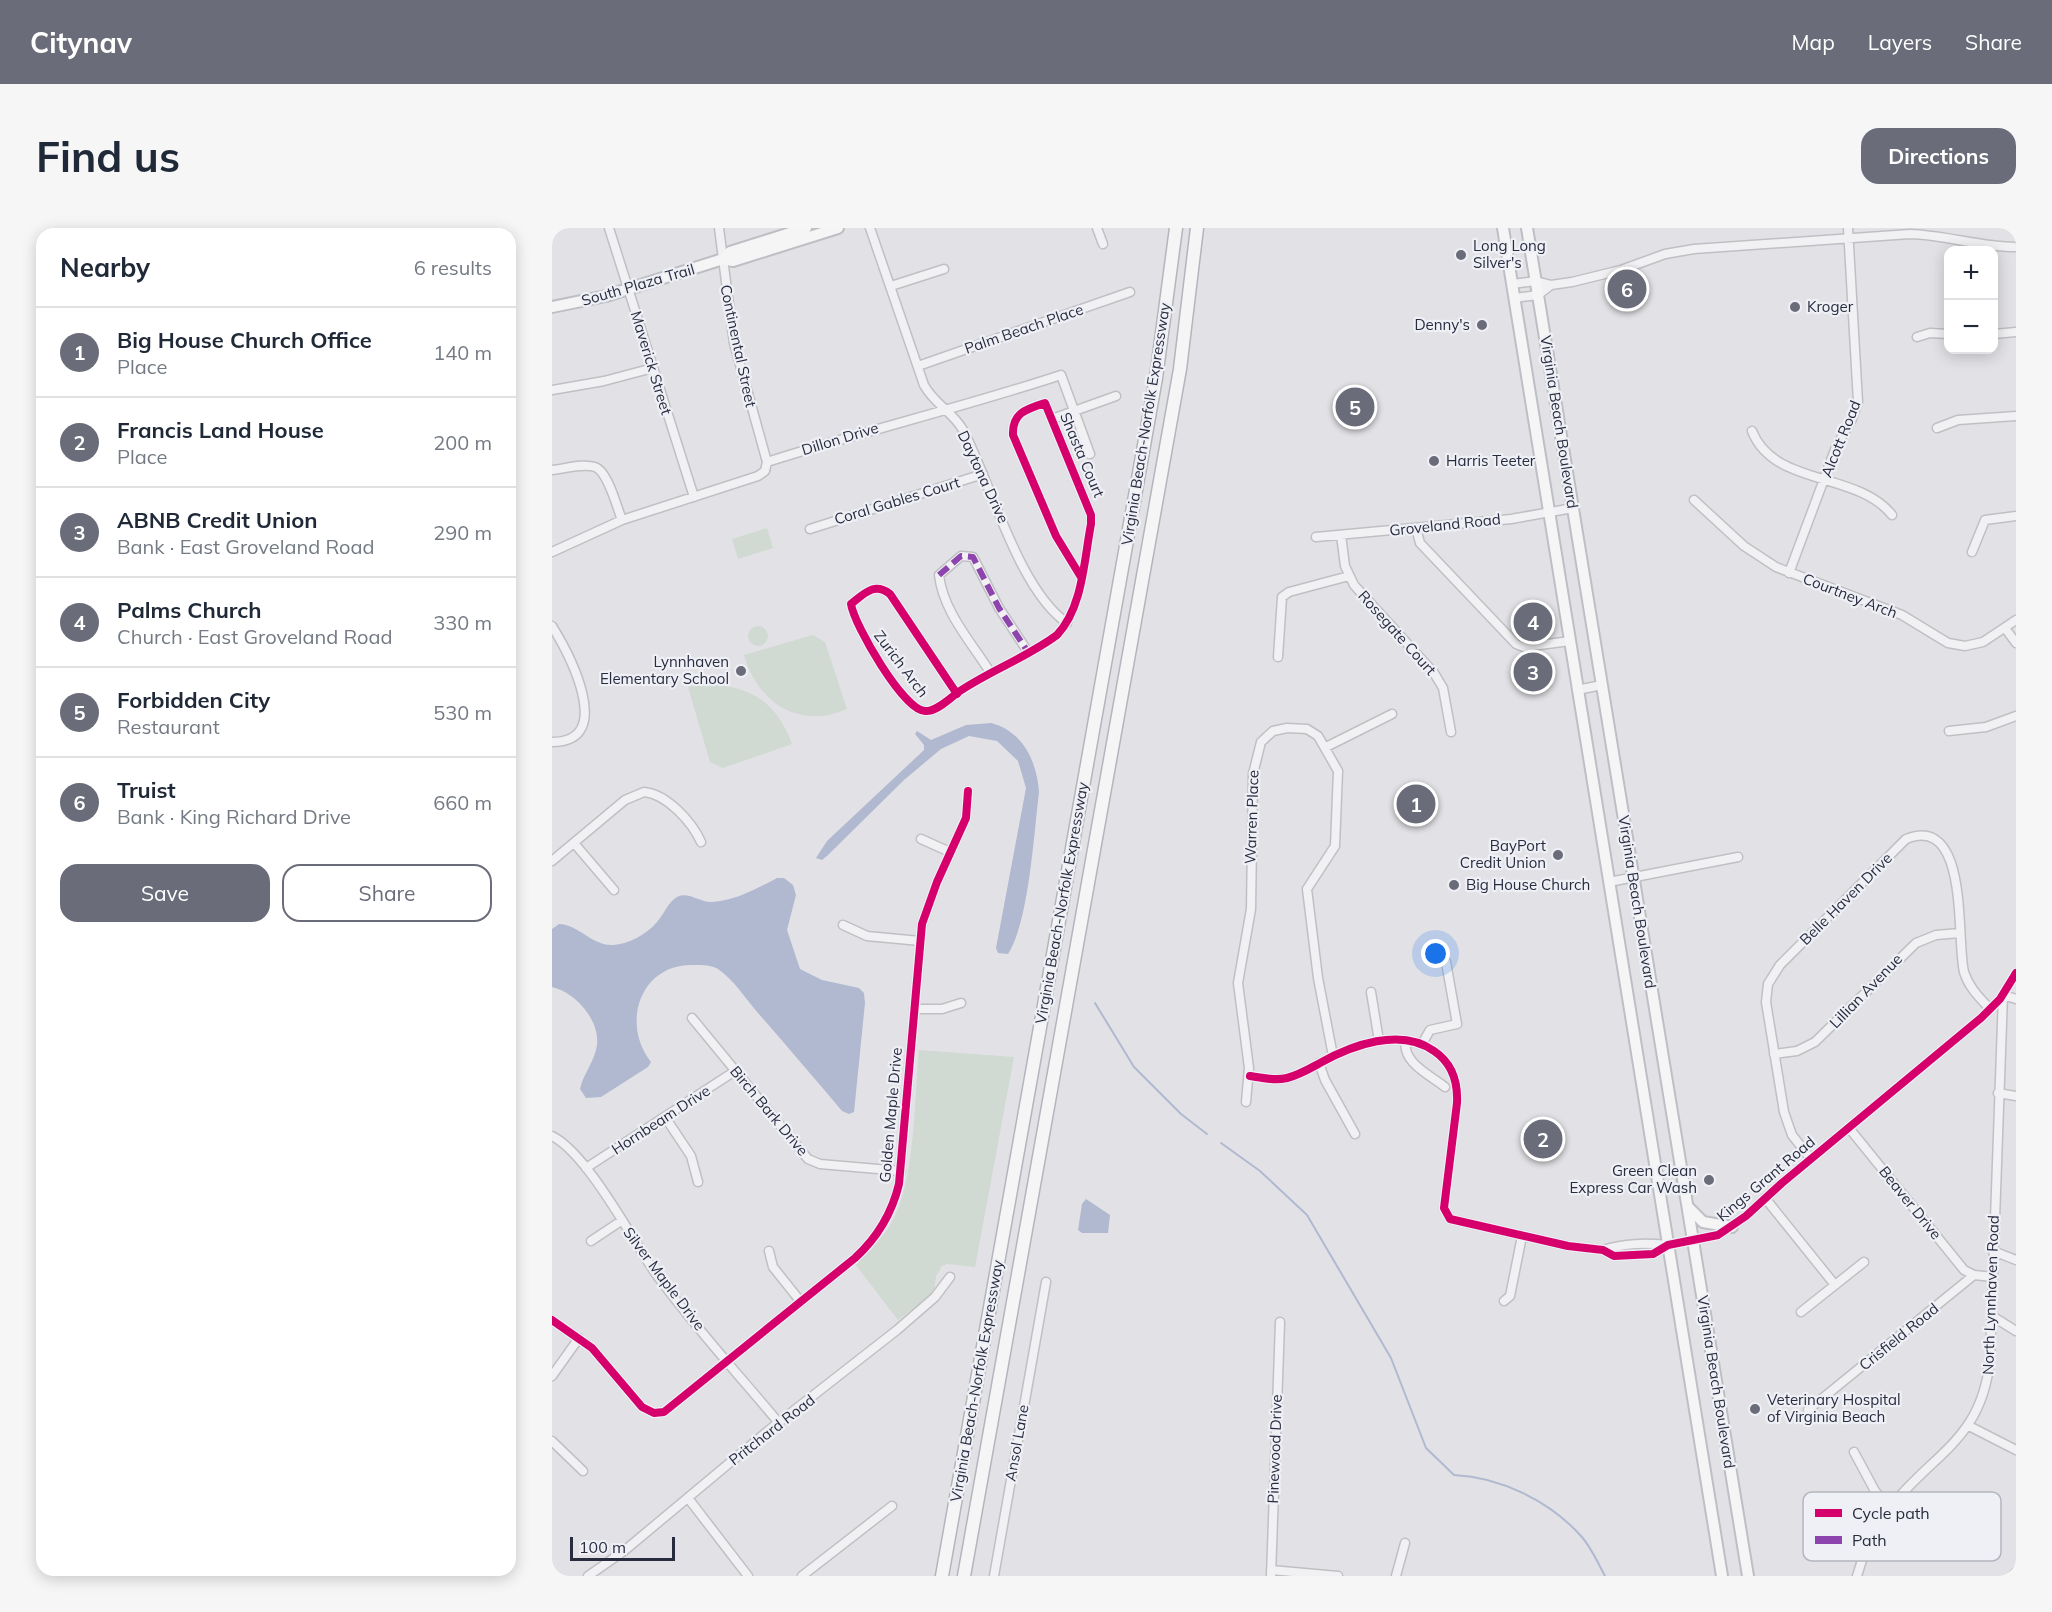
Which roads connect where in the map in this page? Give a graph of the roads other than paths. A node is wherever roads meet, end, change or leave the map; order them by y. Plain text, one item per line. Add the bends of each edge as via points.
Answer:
1 (609, 228) edge
2 (719, 228) edge
3 (806, 228) edge
4 (838, 228) edge
5 (870, 228) edge
6 (1097, 228) edge
7 (1176, 228) edge
8 (1197, 228) edge
9 (1503, 228) edge
10 (1527, 228) edge
11 (1848, 228) edge
12 (1849, 239) junction
13 (1103, 244) dead end
14 (2016, 247) edge
15 (723, 259) junction
16 (944, 269) dead end
17 (1536, 281) junction
18 (1512, 284) junction
19 (1551, 285) junction
20 (891, 286) junction
21 (628, 289) junction
22 (1130, 292) dead end
23 (1538, 295) junction
24 (1514, 298) junction
25 (552, 307) edge
26 (2016, 332) edge
27 (1944, 334) edge
28 (1998, 334) edge
29 (1917, 337) dead end
30 (918, 366) junction
31 (653, 368) junction
32 (552, 390) edge
33 (1116, 396) dead end
34 (943, 410) junction
35 (1073, 412) junction
36 (2016, 416) edge
37 (1052, 419) junction
38 (1937, 428) dead end
39 (1752, 430) dead end
40 (1090, 454) dead end
41 (766, 462) junction
42 (552, 470) edge
43 (983, 474) junction
44 (1824, 479) junction
45 (694, 497) junction
46 (1694, 500) dead end
47 (1573, 508) junction
48 (1549, 512) junction
49 (1892, 515) dead end
50 (2016, 516) edge
51 (622, 520) junction
52 (810, 528) dead end
53 (1416, 528) junction
54 (1341, 535) junction
55 (1316, 537) dead end
56 (552, 552) edge
57 (1972, 552) dead end
58 (1789, 573) junction
59 (1349, 576) junction
60 (1081, 577) junction
61 (2016, 620) edge
62 (1067, 622) junction
63 (552, 626) edge
64 (2005, 628) junction
65 (1570, 641) junction
66 (2016, 643) edge
67 (1028, 652) junction
68 (1278, 657) dead end
69 (990, 672) junction
70 (1602, 686) junction
71 (1577, 690) junction
72 (957, 694) junction
73 (1392, 714) dead end
74 (2016, 716) edge
75 (1949, 731) dead end
76 (1451, 732) dead end
77 (552, 742) edge
78 (1326, 747) junction
79 (968, 791) dead end
80 (921, 839) dead end
81 (701, 842) dead end
82 (574, 843) junction
83 (950, 852) junction
84 (1738, 857) dead end
85 (552, 861) edge
86 (1634, 877) junction
87 (1609, 882) junction
88 (614, 890) dead end
89 (843, 925) dead end
90 (1960, 933) junction
91 (920, 941) junction
92 (1446, 962) dead end
93 (2016, 973) edge
94 (2016, 988) edge
95 (1371, 992) dead end
96 (2003, 995) junction
97 (2016, 999) edge
98 (961, 1003) dead end
99 (914, 1008) junction
100 (1990, 1010) junction
101 (692, 1018) dead end
102 (1406, 1040) junction
103 (1379, 1041) junction
104 (1422, 1044) junction
105 (1774, 1054) junction
106 (1333, 1056) junction
107 (1319, 1063) junction
108 (735, 1071) junction
109 (1250, 1077) junction
110 (1445, 1087) dead end
111 (1998, 1093) junction
112 (2016, 1096) edge
113 (1246, 1102) dead end
114 (665, 1117) junction
115 (1849, 1128) junction
116 (1355, 1134) dead end
117 (552, 1136) edge
118 (1811, 1159) junction
119 (586, 1168) junction
120 (901, 1171) junction
121 (698, 1182) dead end
122 (1765, 1198) junction
123 (1687, 1205) junction
124 (621, 1221) junction
125 (1732, 1227) junction
126 (1522, 1236) junction
127 (591, 1241) dead end
128 (1693, 1241) junction
129 (1668, 1245) junction
130 (769, 1251) dead end
131 (1994, 1251) junction
132 (2016, 1260) edge
133 (1864, 1262) dead end
134 (1974, 1275) junction
135 (950, 1276) dead end
136 (1993, 1277) junction
137 (1046, 1282) dead end
138 (1835, 1285) junction
139 (1504, 1301) dead end
140 (801, 1302) junction
141 (1801, 1312) dead end
142 (1992, 1316) junction
143 (552, 1320) edge
144 (1280, 1322) dead end
145 (2016, 1331) edge
146 (579, 1338) junction
147 (728, 1362) junction
148 (552, 1376) edge
149 (1808, 1410) dead end
150 (778, 1423) junction
151 (1970, 1426) junction
152 (552, 1442) edge
153 (2016, 1450) edge
154 (1854, 1452) dead end
155 (583, 1471) dead end
156 (1876, 1492) edge
157 (1905, 1492) edge
158 (688, 1498) junction
159 (892, 1506) dead end
160 (1405, 1543) dead end
161 (1863, 1561) edge
162 (2016, 1572) edge
163 (1271, 1573) edge
164 (588, 1576) edge
165 (748, 1576) edge
166 (802, 1576) edge
167 (942, 1576) edge
168 (964, 1576) edge
169 (994, 1576) edge
170 (1338, 1576) edge
171 (1396, 1576) edge
172 (1722, 1576) edge
173 (1748, 1576) edge
174 (1857, 1576) edge
175 (2013, 1576) edge

1 - 21 street, Maverick Street
2 - 15 street, Continental Street
3 - 15 main road, South Plaza Trail via 730,252
4 - 15 main road, South Plaza Trail via 733,261
5 - 20 street, Daytona Drive
6 - 13 street
7 - 167 highway, Virginia Beach-Norfolk Expressway via 1154,390
8 - 168 highway, Virginia Beach-Norfolk Expressway via 1175,393
9 - 18 main road, Virginia Beach Boulevard
10 - 17 main road, Virginia Beach Boulevard
11 - 12 street, Alcott Road
12 - 14 street via 1936,235
12 - 19 street via 1681,251
12 - 44 street, Alcott Road via 1858,402
15 - 21 main road, South Plaza Trail
15 - 41 street, Continental Street via 738,361
16 - 20 street
17 - 18 street
17 - 19 street
17 - 23 main road, Virginia Beach Boulevard
18 - 24 main road, Virginia Beach Boulevard
19 - 23 street
20 - 30 street, Daytona Drive
21 - 25 main road, South Plaza Trail
21 - 31 street, Maverick Street
22 - 30 street, Palm Beach Place
23 - 24 street
23 - 47 main road, Virginia Beach Boulevard
24 - 48 main road, Virginia Beach Boulevard
26 - 28 street
27 - 29 street
30 - 34 street, Daytona Drive via 928,392
31 - 32 street
31 - 45 street, Maverick Street
33 - 35 street
34 - 35 street, Dillon Drive via 1061,375
34 - 41 street, Dillon Drive
34 - 43 street, Daytona Drive via 962,429
35 - 37 street
35 - 40 street, Dillon Drive
36 - 38 street via 1958,420
37 - 60 street, Shasta Court via 1091,515
37 - 60 street, Shasta Court via 1044,403 1018,414 1013,435 1056,536
39 - 44 street via 1761,448 1776,461
41 - 45 street, Dillon Drive via 765,471 758,476
42 - 51 street via 589,466 599,469
43 - 52 street, Coral Gables Court
43 - 62 street, Daytona Drive via 1032,580 1052,610
44 - 49 street via 1871,497
44 - 58 street, Alcott Road
45 - 51 street, Dillon Drive
46 - 58 street, Courtney Arch via 1744,546
47 - 48 street, Groveland Road
47 - 70 main road, Virginia Beach Boulevard
48 - 53 street, Groveland Road
48 - 65 main road, Virginia Beach Boulevard
50 - 57 street via 1985,520
51 - 56 street, Dillon Drive
53 - 54 street, Groveland Road
53 - 65 street via 1420,543 1516,644 1524,647
54 - 55 street, Groveland Road
54 - 59 street, Rosegate Court
58 - 64 street, Courtney Arch via 1902,615 1939,639 1956,645 1983,642
59 - 68 street via 1282,597
59 - 76 street, Rosegate Court via 1434,673 1443,688
60 - 62 street, Shasta Court
61 - 64 street, Courtney Arch
62 - 67 street, Zurich Arch via 1049,641
63 - 77 street via 578,679 585,713 575,734
64 - 66 street
65 - 71 main road, Virginia Beach Boulevard
67 - 69 street, Zurich Arch
67 - 69 street via 999,608 974,557 961,556 939,575 947,604
69 - 72 street, Zurich Arch
70 - 71 street
70 - 86 main road, Virginia Beach Boulevard
71 - 87 main road, Virginia Beach Boulevard
72 - 72 street, Zurich Arch via 930,711 916,708 868,643 856,623 851,604 872,588 882,588 890,594
73 - 78 street
74 - 75 street via 1986,727
78 - 106 street, Warren Place via 1338,771 1336,839 1307,889
78 - 109 street, Warren Place via 1307,729 1287,728 1266,736 1255,760 1251,909 1238,982
79 - 83 street, Golden Maple Drive via 966,818
80 - 83 street
81 - 82 street via 688,822 662,799 644,792 625,800
82 - 85 street
82 - 88 street
83 - 91 street, Golden Maple Drive via 925,912
84 - 86 street
86 - 87 street
86 - 123 main road, Virginia Beach Boulevard
87 - 129 main road, Virginia Beach Boulevard
89 - 91 street via 867,936
90 - 100 street, Belle Haven Drive via 1968,982
90 - 105 street, Lillian Avenue via 1936,935 1916,943 1815,1042 1797,1051
90 - 105 street, Belle Haven Drive via 1958,891 1945,849 1927,836 1906,839 1771,976 1766,1002
91 - 99 street, Golden Maple Drive
92 - 104 street via 1457,1024 1430,1030
93 - 96 street, North Lynnhaven Road
94 - 96 street, Kings Grant Road
95 - 103 street
96 - 97 street
96 - 100 street, Kings Grant Road
96 - 111 street, North Lynnhaven Road
98 - 99 street via 942,1009
99 - 120 street, Golden Maple Drive
100 - 115 street, Kings Grant Road
101 - 108 street, Birch Bark Drive
102 - 103 street
102 - 104 street
102 - 110 street via 1409,1059
103 - 106 street
104 - 126 street, Kings Grant Road via 1444,1060 1457,1087 1445,1213 1454,1221
105 - 118 street, Belle Haven Drive via 1788,1127
106 - 107 street
107 - 109 street via 1285,1079
107 - 116 street
108 - 114 street, Hornbeam Drive
108 - 120 street, Birch Bark Drive via 808,1159 820,1164
109 - 113 street, Warren Place
111 - 112 street
111 - 131 street, North Lynnhaven Road
114 - 119 street, Hornbeam Drive
114 - 121 street via 691,1156
115 - 118 street, Kings Grant Road
115 - 134 street, Beaver Drive via 1965,1270
117 - 119 street, Silver Maple Drive via 567,1145
118 - 122 street, Kings Grant Road
119 - 124 street, Silver Maple Drive
120 - 140 street, Golden Maple Drive via 896,1198 875,1236 855,1258
122 - 125 street, Kings Grant Road
122 - 138 street
123 - 125 main road via 1703,1222
123 - 128 main road, Virginia Beach Boulevard
124 - 127 street
124 - 147 street, Silver Maple Drive via 657,1275
125 - 128 street, Kings Grant Road
126 - 129 street, Kings Grant Road via 1603,1250 1614,1256 1655,1253
126 - 139 street via 1510,1296
128 - 129 street, Kings Grant Road
128 - 173 main road, Virginia Beach Boulevard
129 - 172 main road, Virginia Beach Boulevard
130 - 140 street via 773,1267
131 - 132 street
131 - 136 street, North Lynnhaven Road
133 - 138 street
134 - 136 street
134 - 149 street, Crisfield Road
135 - 150 street, Pritchard Road via 935,1297
136 - 142 street, North Lynnhaven Road
137 - 169 street, Ansol Lane
138 - 141 street
140 - 147 street, Golden Maple Drive
142 - 145 street
142 - 151 street, North Lynnhaven Road via 1984,1398
143 - 146 street, Golden Maple Drive
144 - 163 street, Pinewood Drive
146 - 147 street, Golden Maple Drive via 605,1362 642,1407 654,1413 674,1406
146 - 148 street
147 - 150 street, Silver Maple Drive
150 - 158 street, Pritchard Road
151 - 153 street
151 - 157 street, North Lynnhaven Road
152 - 155 street
154 - 156 street
158 - 164 street, Pritchard Road
158 - 165 street
159 - 166 street
160 - 171 street
161 - 174 street, North Lynnhaven Road
162 - 175 street
163 - 170 street

